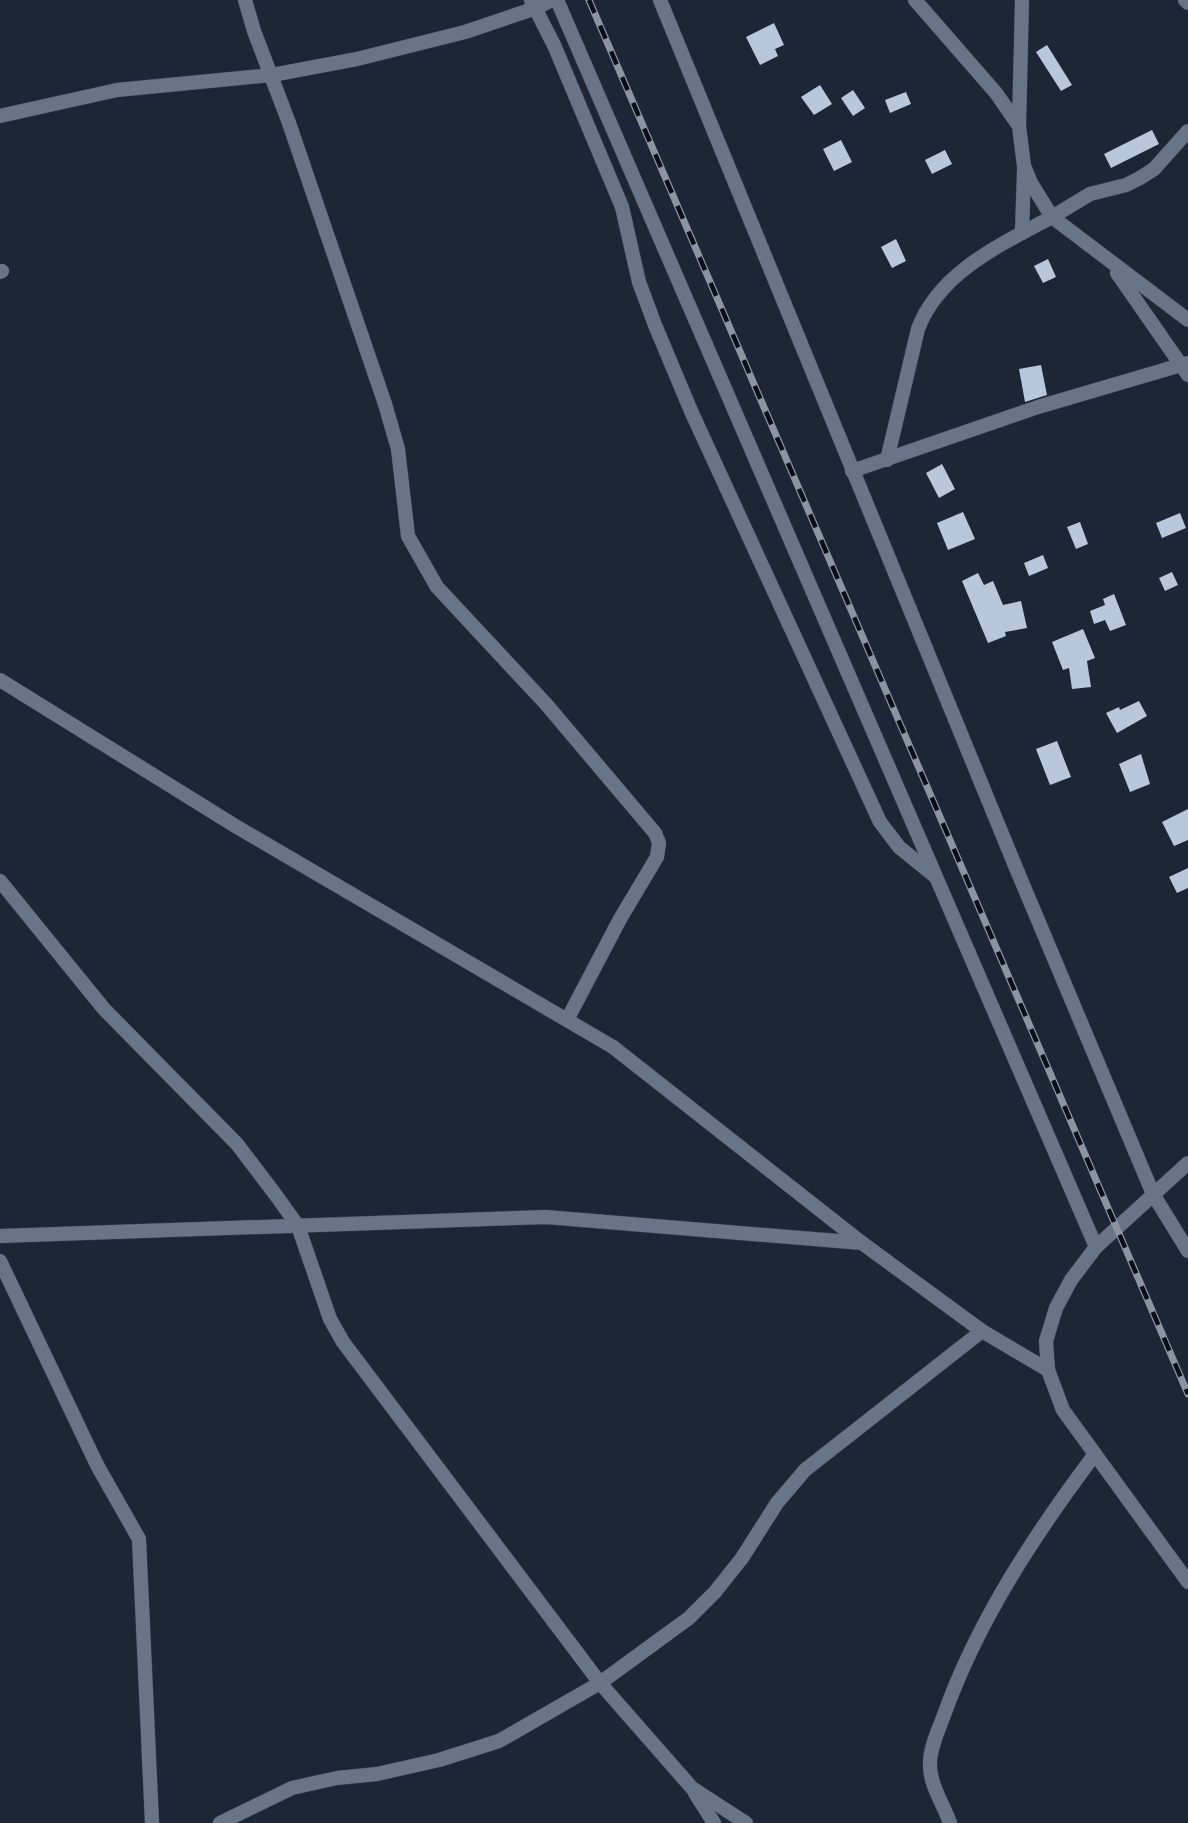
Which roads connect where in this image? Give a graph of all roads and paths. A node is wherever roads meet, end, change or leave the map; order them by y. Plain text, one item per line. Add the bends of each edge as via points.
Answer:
1 (245, 0) edge
2 (552, 0) edge
3 (557, 0) edge
4 (660, 0) edge
5 (915, 0) edge
6 (1022, 0) edge
7 (534, 4) edge
8 (272, 75) junction
9 (0, 116) edge
10 (1019, 126) junction
11 (1188, 131) edge
12 (1024, 166) junction
13 (1052, 217) junction
14 (1022, 233) junction
15 (1109, 261) junction
16 (1188, 320) edge
17 (1186, 367) edge
18 (887, 460) junction
19 (852, 471) junction
20 (0, 681) edge
21 (938, 879) junction
22 (0, 881) edge
23 (567, 1020) junction
24 (1188, 1163) edge
25 (1154, 1194) junction
26 (298, 1226) junction
27 (1183, 1234) edge
28 (0, 1236) edge
29 (862, 1243) junction
30 (1096, 1247) junction
31 (1188, 1251) edge
32 (0, 1261) edge
33 (982, 1331) junction
34 (1048, 1370) junction
35 (1095, 1454) junction
36 (1188, 1582) edge
37 (600, 1683) junction
38 (692, 1788) junction
39 (152, 1823) edge
40 (220, 1823) edge
41 (714, 1823) edge
42 (746, 1823) edge
43 (950, 1823) edge

1 - 8 street
2 - 7 street
3 - 21 street
4 - 19 street
5 - 10 street via 996,93
6 - 10 street
7 - 8 street via 465,32
7 - 21 street via 622,207 639,282 655,325 810,675 880,822 899,847
8 - 9 street via 117,90
8 - 23 street via 385,404 398,449 408,536 417,555 436,588 593,758 659,843 657,857
10 - 12 street
11 - 13 street via 1154,169 1140,178 1090,194
12 - 13 street
12 - 14 street
13 - 14 street
13 - 15 street
14 - 18 street via 964,271 925,309
15 - 16 street
15 - 17 street
17 - 18 street via 1038,406
18 - 19 street
19 - 25 street
20 - 23 street via 237,827
21 - 30 street
22 - 26 street via 104,1009 237,1144
23 - 29 street via 613,1047
24 - 25 street
25 - 27 street
25 - 30 street
26 - 28 street
26 - 29 street via 546,1217
26 - 37 street via 330,1319 343,1342
27 - 31 street
29 - 33 street
30 - 34 street via 1056,1308 1046,1341
32 - 39 street via 97,1465 139,1539
33 - 34 street
33 - 37 street via 805,1470 715,1592 689,1618
34 - 35 street via 1063,1410
35 - 36 street
35 - 43 street via 1040,1527 993,1607 953,1689 930,1760 930,1776
37 - 38 street
37 - 40 street via 499,1741 439,1760 292,1788
38 - 41 street
38 - 42 street

